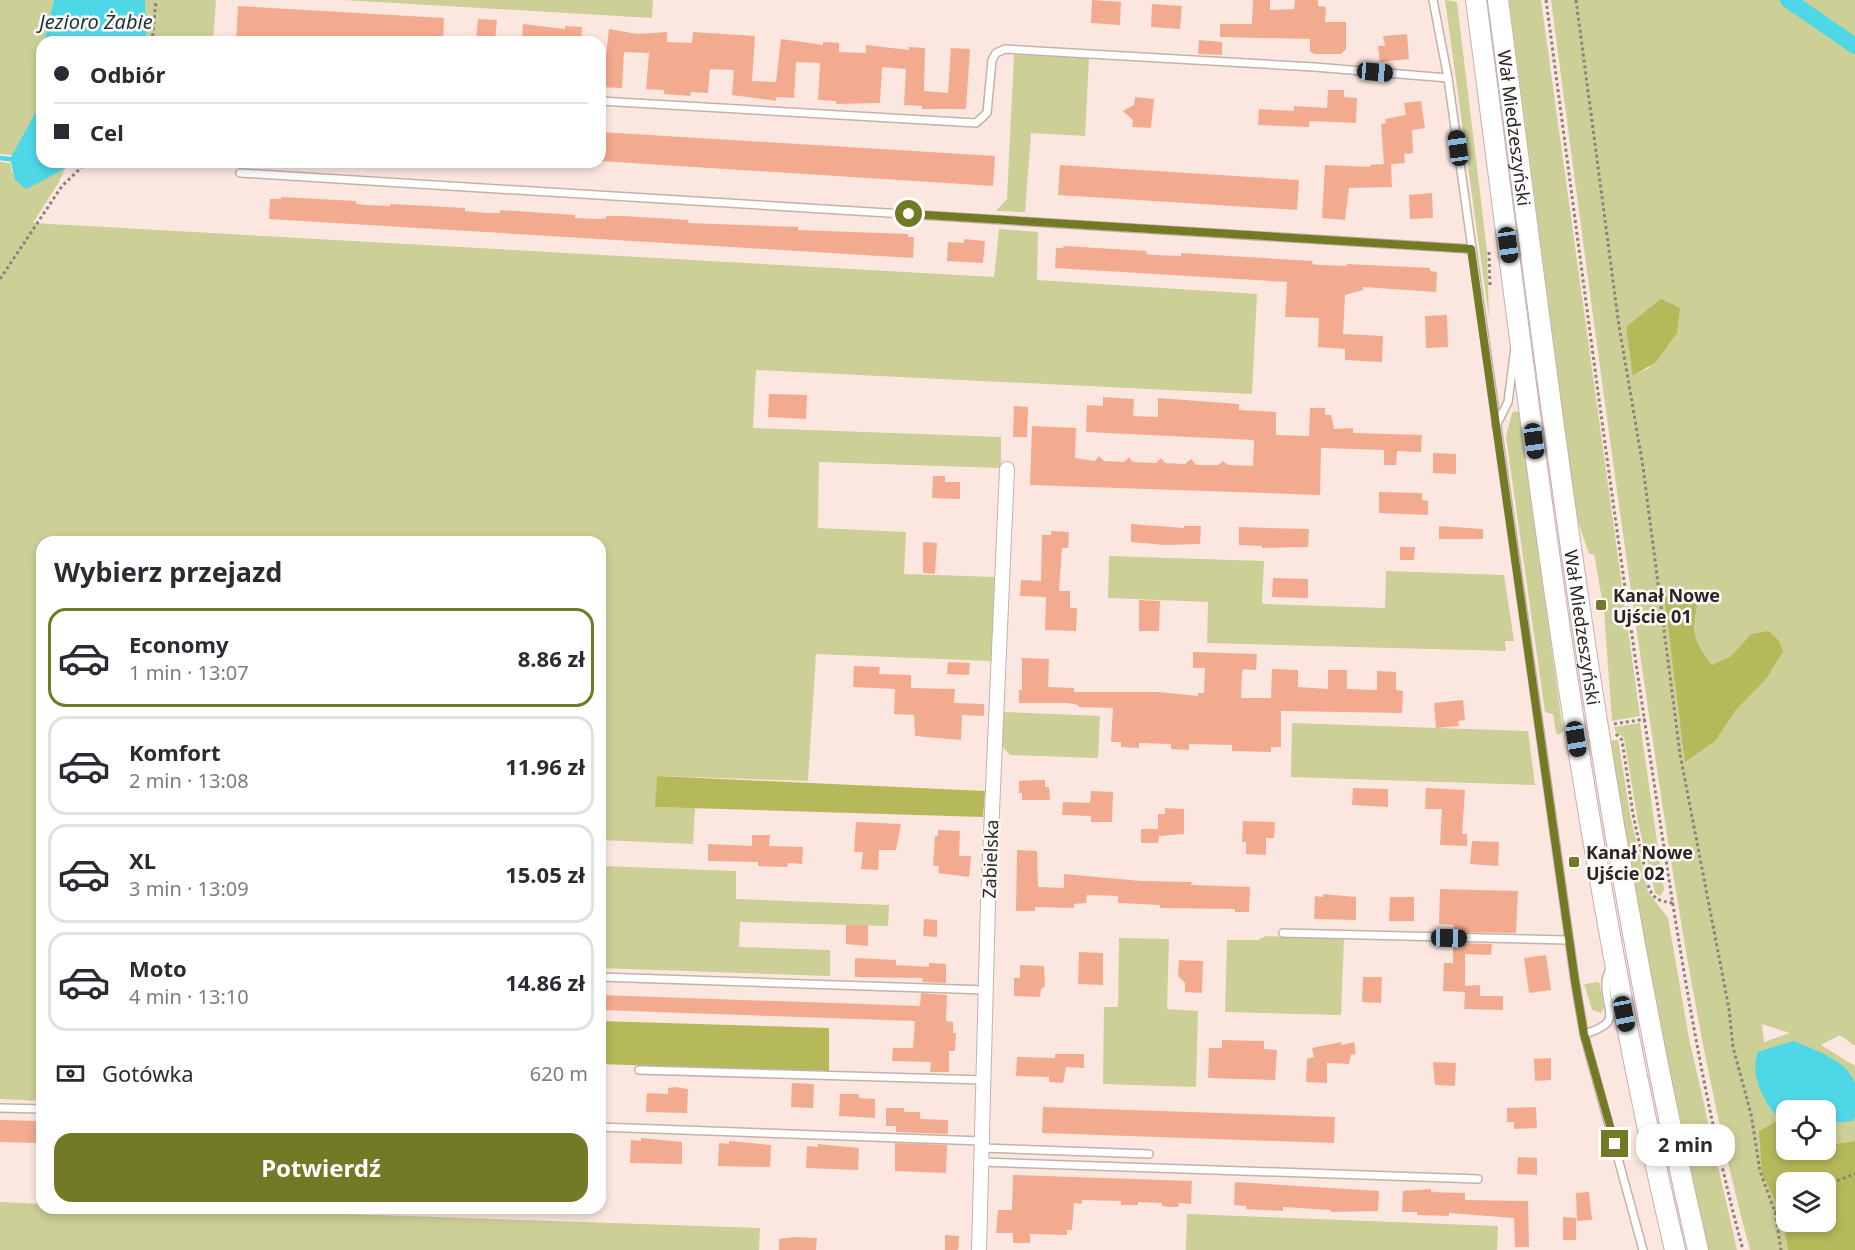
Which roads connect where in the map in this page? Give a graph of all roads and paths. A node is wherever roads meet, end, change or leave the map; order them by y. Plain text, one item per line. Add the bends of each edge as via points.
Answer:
1 (156, 0) edge
2 (1433, 0) edge
3 (1476, 0) edge
4 (1498, 0) edge
5 (1546, 0) edge
6 (1576, 0) edge
7 (153, 36) edge
8 (1448, 78) junction
9 (606, 101) edge
10 (81, 168) edge
11 (240, 173) dead end
12 (1488, 241) dead end
13 (1471, 249) junction
14 (0, 279) edge
15 (1491, 296) dead end
16 (1519, 327) junction
17 (1496, 426) junction
18 (1006, 469) dead end
19 (1645, 718) junction
20 (1623, 723) dead end
21 (1611, 732) dead end
22 (1673, 903) junction
23 (1283, 933) dead end
24 (1568, 940) junction
25 (1614, 957) junction
26 (606, 976) edge
27 (986, 990) junction
28 (1584, 1034) junction
29 (639, 1070) dead end
30 (984, 1080) junction
31 (0, 1108) edge
32 (36, 1109) edge
33 (606, 1127) edge
34 (982, 1145) junction
35 (1149, 1154) dead end
36 (981, 1162) junction
37 (1855, 1174) edge
38 (1478, 1179) dead end
39 (1836, 1181) edge
40 (1775, 1212) joint
41 (979, 1250) edge
42 (1643, 1250) edge
43 (1675, 1250) edge
44 (1698, 1250) edge
45 (1743, 1250) edge
46 (1781, 1250) edge

1 - 7 path
2 - 8 lane
3 - 16 main road, Wał Miedzeszyński
4 - 44 main road, Wał Miedzeszyński via 1597,735 1636,957
5 - 19 path
6 - 40 path via 1680,754 1733,1047 1751,1114 1760,1171
8 - 9 lane via 1005,49 992,60 987,113 976,123
8 - 13 lane
10 - 14 path via 62,186
11 - 13 lane
12 - 15 path
13 - 17 lane
16 - 17 lane via 1508,402
16 - 25 main road, Wał Miedzeszyński via 1574,727
17 - 24 lane
18 - 27 street, Zabielska
19 - 20 path
19 - 22 path
21 - 22 path via 1622,740 1649,888 1659,901
22 - 45 path
23 - 24 lane
24 - 28 lane
25 - 28 lane via 1606,982 1610,1018 1599,1030
25 - 43 main road, Wał Miedzeszyński
26 - 27 lane
27 - 30 street, Zabielska
28 - 42 lane
29 - 30 lane
30 - 34 street, Zabielska
31 - 32 lane
33 - 34 lane
34 - 35 lane
34 - 36 street, Zabielska
36 - 38 lane
36 - 41 street, Zabielska
37 - 39 path
40 - 46 path

